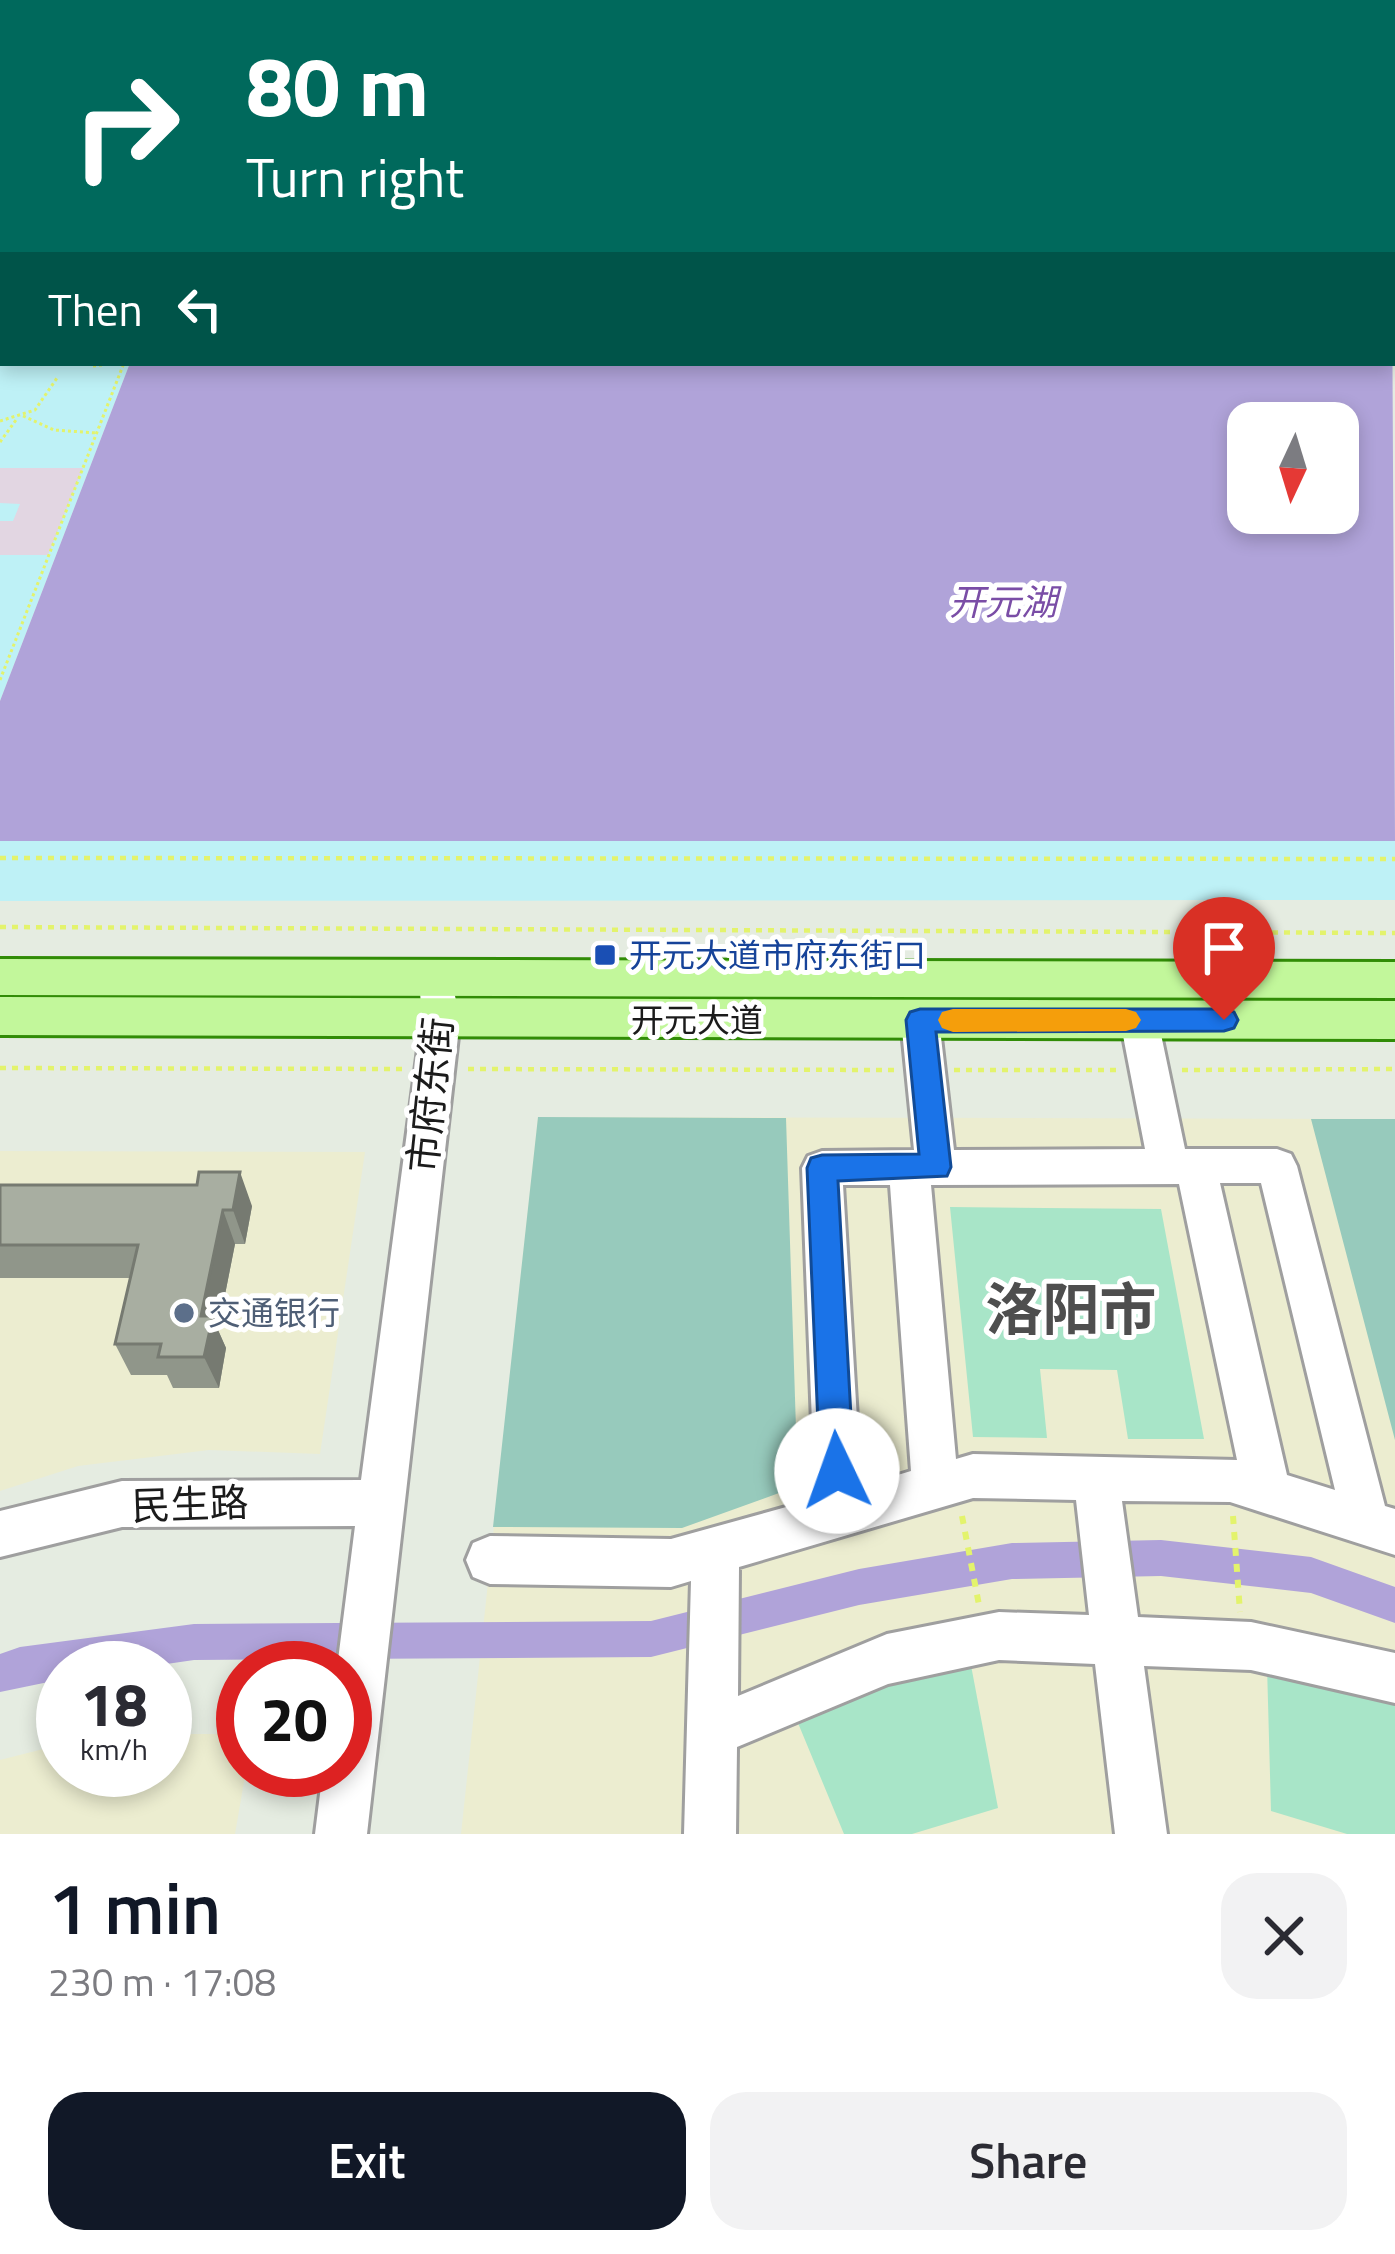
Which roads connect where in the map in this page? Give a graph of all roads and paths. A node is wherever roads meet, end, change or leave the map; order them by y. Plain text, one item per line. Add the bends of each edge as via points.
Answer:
1 (121, 366) edge
2 (57, 378) dead end
3 (22, 416) junction
4 (16, 420) junction
5 (0, 422) edge
6 (3, 432) edge
7 (97, 433) junction
8 (0, 442) edge
9 (0, 680) edge
10 (0, 858) edge
11 (1395, 860) edge
12 (0, 927) edge
13 (1395, 933) edge
14 (0, 977) edge
15 (1395, 980) edge
16 (434, 1005) junction
17 (0, 1016) edge
18 (920, 1020) junction
19 (1138, 1020) junction
20 (1395, 1020) edge
21 (0, 1068) edge
22 (426, 1069) junction
23 (926, 1070) junction
24 (1149, 1070) junction
25 (1395, 1070) edge
26 (1182, 1166) junction
27 (922, 1167) junction
28 (1097, 1484) junction
29 (947, 1492) junction
30 (1249, 1494) junction
31 (373, 1503) junction
32 (839, 1514) junction
33 (1380, 1527) edge
34 (0, 1534) edge
35 (716, 1551) junction
36 (490, 1560) dead end
37 (364, 1566) junction
38 (981, 1613) dead end
39 (1240, 1615) dead end
40 (1116, 1635) junction
41 (345, 1641) edge
42 (1395, 1678) edge
43 (712, 1717) junction
44 (321, 1797) edge
45 (316, 1834) edge
46 (341, 1834) edge
47 (710, 1834) edge
48 (1141, 1834) edge

1 - 7 path
2 - 3 path
3 - 4 path
3 - 7 path via 54,430
4 - 5 path
4 - 6 path
6 - 8 path
7 - 9 path
10 - 11 path
12 - 13 path
14 - 16 main road, 开元大道
15 - 16 main road, 开元大道
16 - 17 main road, 开元大道
16 - 18 main road, 开元大道
16 - 22 street, 市府东街
18 - 19 main road, 开元大道
18 - 23 street
19 - 20 main road, 开元大道
19 - 24 street
21 - 22 path
22 - 23 path
22 - 31 street, 市府东街
23 - 24 path
23 - 27 street
24 - 25 path
24 - 26 street
26 - 27 street
26 - 30 street
26 - 33 street via 1277,1166
27 - 29 street
27 - 32 street via 822,1168
28 - 29 street via 973,1476
28 - 30 street via 1230,1480
28 - 40 street
29 - 32 street
29 - 38 path
30 - 33 street
30 - 39 path
31 - 34 street, 民生路 via 122,1504
31 - 37 street, 市府东街
32 - 35 street
35 - 36 street via 670,1562
35 - 43 street
37 - 41 street, 市府东街
37 - 46 street, 市府东街
40 - 42 street via 1251,1646
40 - 43 street via 999,1636 887,1660
40 - 48 street
43 - 47 street
44 - 45 street

